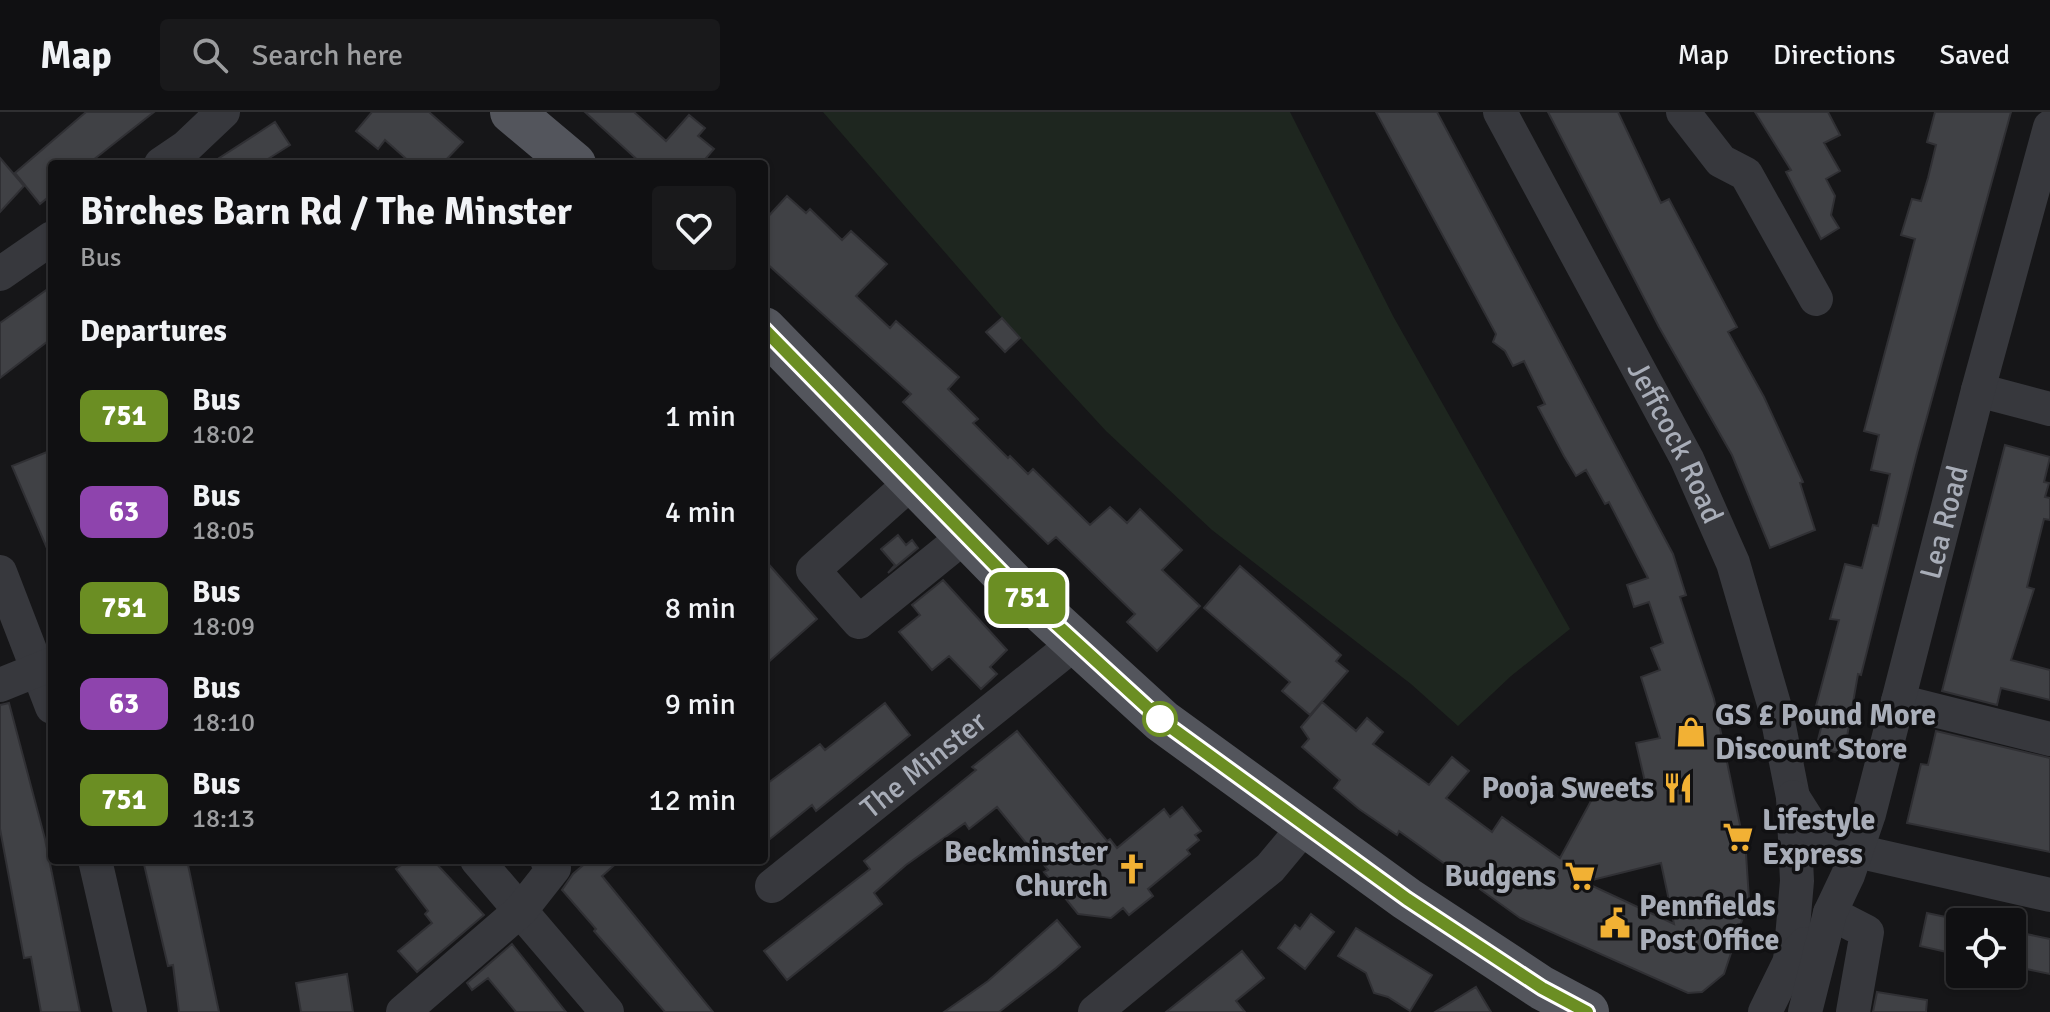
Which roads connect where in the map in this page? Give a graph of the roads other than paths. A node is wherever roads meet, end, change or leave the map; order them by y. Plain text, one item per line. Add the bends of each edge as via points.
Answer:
1 (223, 112) edge
2 (512, 112) edge
3 (1500, 112) edge
4 (1683, 112) edge
5 (2050, 127) edge
6 (167, 160) edge
7 (569, 160) edge
8 (48, 241) edge
9 (0, 274) edge
10 (1816, 299) dead end
11 (768, 333) edge
12 (1978, 390) junction
13 (2050, 409) edge
14 (913, 481) junction
15 (965, 536) junction
16 (0, 572) edge
17 (1074, 644) junction
18 (46, 666) edge
19 (0, 685) edge
20 (1898, 701) junction
21 (2050, 739) edge
22 (1793, 797) junction
23 (1305, 826) junction
24 (1856, 853) junction
25 (96, 864) edge
26 (481, 864) edge
27 (550, 864) edge
28 (772, 886) dead end
29 (2050, 895) edge
30 (521, 910) junction
31 (1830, 913) junction
32 (1790, 961) junction
33 (130, 1012) edge
34 (403, 1012) edge
35 (607, 1012) edge
36 (1095, 1012) edge
37 (1587, 1012) edge
38 (1765, 1012) edge
39 (1805, 1012) edge
40 (1853, 1012) edge

1 - 6 street
2 - 7 main road
3 - 22 street, Jeffcock Road via 1720,528 1776,711
4 - 10 street via 1721,161 1746,174
5 - 12 street, Lea Road
8 - 9 street
11 - 14 main road
12 - 13 street
12 - 20 street, Lea Road
14 - 15 main road
14 - 15 street via 813,570 859,622
15 - 17 main road
16 - 18 street
17 - 23 main road via 1162,721
17 - 28 street, The Minster
18 - 19 street
20 - 21 street
20 - 24 street, Lea Road
22 - 24 street, Jeffcock Road via 1824,839
22 - 32 street, Jeffcock Road via 1797,881
23 - 36 street via 1270,868
23 - 37 main road via 1483,950
24 - 29 street, Jeffcock Road
24 - 31 street, Lea Road
25 - 33 street
26 - 30 street
27 - 30 street via 554,868
30 - 34 street
30 - 35 street
31 - 32 street, Lea Road
31 - 39 street, Lea Road
31 - 40 street via 1867,932
32 - 38 street, Lea Road

